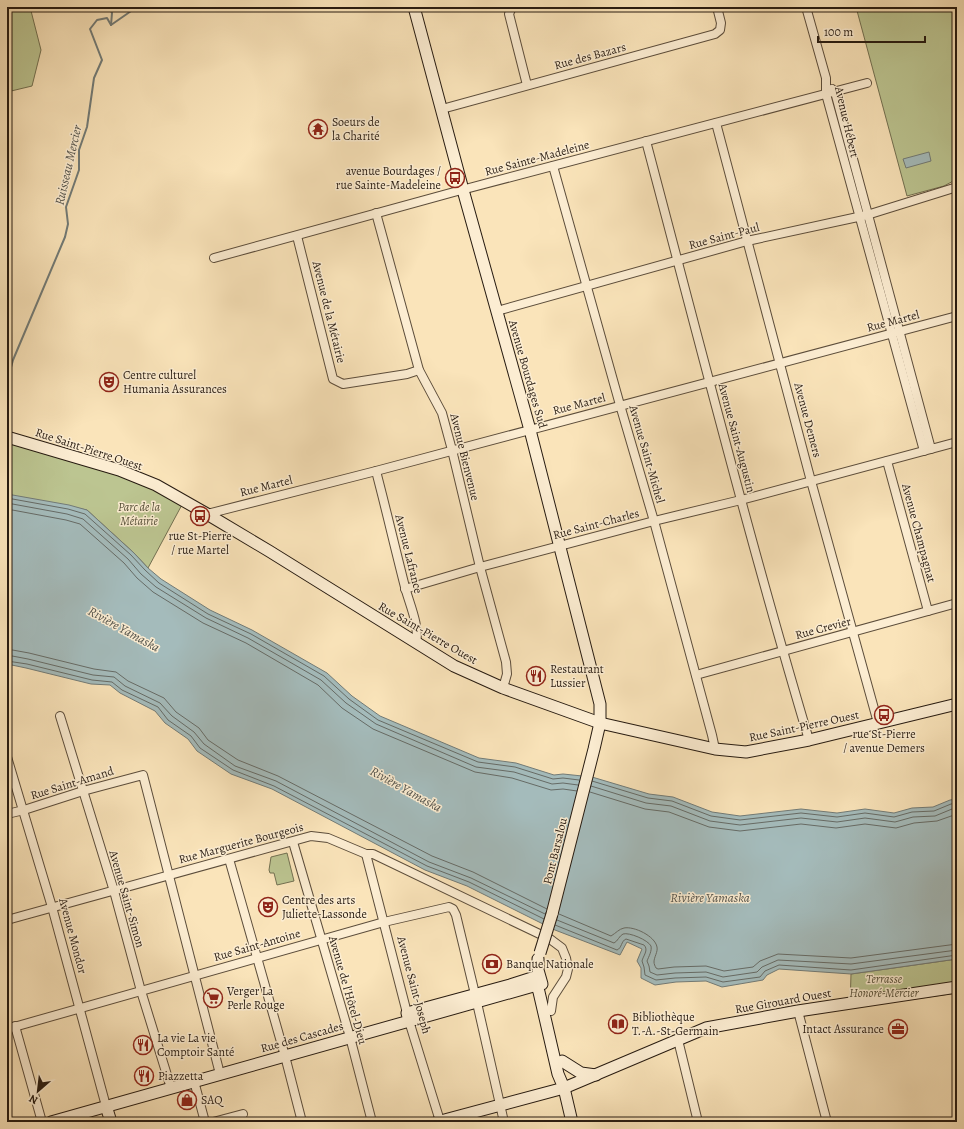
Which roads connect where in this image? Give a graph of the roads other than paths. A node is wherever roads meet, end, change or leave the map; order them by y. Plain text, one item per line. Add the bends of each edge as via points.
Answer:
1 (414, 7) edge
2 (512, 7) edge
3 (717, 7) edge
4 (806, 7) edge
5 (826, 78) junction
6 (866, 83) dead end
7 (527, 85) junction
8 (834, 92) junction
9 (826, 94) junction
10 (442, 109) junction
11 (716, 123) junction
12 (646, 141) junction
13 (553, 166) junction
14 (957, 187) edge
15 (463, 190) junction
16 (376, 214) junction
17 (863, 216) junction
18 (297, 236) junction
19 (747, 241) junction
20 (214, 258) dead end
21 (678, 261) junction
22 (587, 286) junction
23 (497, 311) junction
24 (957, 316) edge
25 (895, 333) junction
26 (780, 363) junction
27 (419, 370) junction
28 (710, 382) junction
29 (620, 405) junction
30 (530, 430) junction
31 (7, 437) edge
32 (957, 442) edge
33 (452, 450) junction
34 (927, 450) junction
35 (887, 461) junction
36 (376, 470) junction
37 (811, 481) junction
38 (741, 500) junction
39 (208, 514) junction
40 (654, 520) junction
41 (560, 546) junction
42 (480, 567) junction
43 (405, 589) junction
44 (957, 603) edge
45 (928, 612) junction
46 (853, 632) junction
47 (416, 643) junction
48 (783, 651) junction
49 (696, 675) junction
50 (503, 688) junction
51 (957, 704) edge
52 (60, 716) dead end
53 (600, 723) junction
54 (878, 723) junction
55 (809, 740) junction
56 (594, 749) joint
57 (715, 749) junction
58 (7, 757) edge
59 (83, 791) junction
60 (24, 810) junction
61 (7, 814) edge
62 (294, 842) junction
63 (366, 854) junction
64 (229, 859) junction
65 (169, 875) junction
66 (114, 891) junction
67 (52, 907) junction
68 (7, 920) edge
69 (384, 922) junction
70 (321, 940) junction
71 (257, 958) junction
72 (195, 975) junction
73 (536, 978) junction
74 (957, 987) edge
75 (141, 991) junction
76 (476, 998) junction
77 (80, 1008) junction
78 (551, 1011) junction
79 (798, 1011) junction
80 (408, 1017) junction
81 (11, 1028) edge
82 (350, 1037) junction
83 (678, 1040) junction
84 (285, 1056) junction
85 (562, 1061) junction
86 (220, 1074) junction
87 (596, 1075) junction
88 (194, 1081) junction
89 (171, 1088) junction
90 (564, 1088) junction
91 (500, 1105) junction
92 (106, 1106) junction
93 (243, 1114) dead end
94 (42, 1122) edge
95 (50, 1122) edge
96 (111, 1122) edge
97 (205, 1122) edge
98 (214, 1122) edge
99 (302, 1122) edge
100 (372, 1122) edge
101 (439, 1122) edge
102 (504, 1122) edge
103 (572, 1122) edge
104 (698, 1122) edge
105 (827, 1122) edge

1 - 10 street, Avenue Bourdages Sud
2 - 7 street via 509,14
3 - 7 street, Rue des Bazars via 721,23 720,30 715,34
4 - 5 street
5 - 8 street, Avenue Hébert
5 - 9 street, Avenue Hébert
6 - 8 street, Rue Sainte-Madeleine
7 - 10 street, Rue des Bazars
8 - 9 street, Rue Sainte-Madeleine
8 - 17 street, Avenue Hébert
9 - 11 street, Rue Sainte-Madeleine
9 - 17 street, Avenue Hébert
10 - 15 street, Avenue Bourdages Sud
11 - 12 street, Rue Sainte-Madeleine
11 - 19 street, Avenue Demers
12 - 13 street, Rue Sainte-Madeleine
12 - 21 street, Avenue Saint-Augustin
13 - 15 street, Rue Sainte-Madeleine
13 - 22 street, Avenue Saint-Michel
14 - 17 street, Rue Saint-Paul
15 - 16 street, Rue Sainte-Madeleine
15 - 23 street, Avenue Bourdages Sud
16 - 18 street, Rue Sainte-Madeleine
16 - 27 street, Avenue Bienvenue
17 - 19 street, Rue Saint-Paul
17 - 25 street, Avenue Hébert
18 - 20 street, Rue Sainte-Madeleine
18 - 27 street, Avenue de la Métairie via 333,379 343,384
19 - 21 street, Rue Saint-Paul
19 - 26 street, Avenue Demers
21 - 22 street, Rue Saint-Paul
21 - 28 street, Avenue Saint-Augustin
22 - 23 street, Rue Saint-Paul
22 - 29 street, Avenue Saint-Michel
23 - 30 street, Avenue Bourdages Sud
24 - 25 street, Rue Martel
25 - 26 street, Rue Martel
25 - 34 street, Avenue Hébert
26 - 28 street, Rue Martel
26 - 37 street, Avenue Demers
27 - 33 street, Avenue Bienvenue via 442,413
28 - 29 street, Rue Martel
28 - 38 street, Avenue Saint-Augustin
29 - 30 street, Rue Martel
29 - 40 street, Avenue Saint-Michel
30 - 33 street, Rue Martel
30 - 41 street, Avenue Bourdages Sud
31 - 39 street, Rue Saint-Pierre Ouest via 119,470 156,485
32 - 34 street, Rue Saint-Charles
33 - 36 street, Rue Martel
33 - 42 street, Avenue Bienvenue
34 - 35 street, Rue Saint-Charles
35 - 37 street, Rue Saint-Charles
35 - 45 street, Avenue Champagnat
36 - 39 street, Rue Martel
36 - 43 street, Avenue Lafrance
37 - 38 street, Rue Saint-Charles
37 - 46 street, Avenue Demers
38 - 40 street, Rue Saint-Charles
38 - 48 street, Avenue Saint-Augustin
39 - 47 street, Rue Saint-Pierre Ouest
40 - 41 street, Rue Saint-Charles
40 - 49 street, Avenue Saint-Michel
41 - 42 street, Rue Saint-Charles
41 - 53 street, Avenue Bourdages Sud via 600,704
42 - 43 street, Rue Saint-Charles
42 - 50 street, Avenue Bienvenue via 506,662 507,674
43 - 47 street, Avenue Lafrance via 418,636
44 - 45 street, Rue Crevier
45 - 46 street, Rue Crevier
46 - 48 street, Rue Crevier
46 - 54 street, Avenue Demers
47 - 50 street, Rue Saint-Pierre Ouest via 454,666
48 - 49 street, Rue Crevier
48 - 55 street, Avenue Saint-Augustin
49 - 57 street, Avenue Saint-Michel
50 - 53 street, Rue Saint-Pierre Ouest
51 - 54 street, Rue Saint-Pierre Ouest
52 - 59 street, Avenue Saint-Simon
53 - 56 street, Avenue Bourdages Sud
53 - 57 street, Rue Saint-Pierre Ouest
54 - 55 street, Rue Saint-Pierre Ouest
55 - 57 street, Rue Saint-Pierre Ouest via 746,752
56 - 73 street, Pont Barsalou, bridge via 539,956
58 - 60 street, Avenue Mondor
59 - 60 street, Rue Saint-Amand
59 - 65 street, Rue Saint-Amand via 144,775
59 - 66 street, Avenue Saint-Simon
60 - 61 street, Rue Saint-Amand
60 - 67 street, Avenue Mondor
62 - 63 street, Rue Marguerite Bourgeois via 311,836 328,838
62 - 64 street, Rue Marguerite Bourgeois
62 - 70 street, Avenue de l'Hôtel-Dieu
63 - 69 street, Avenue Saint-Joseph
63 - 78 street, Rue Marguerite Bourgeois via 372,854 457,893 550,939 562,948 568,969 566,977 553,997
64 - 65 street, Rue Marguerite Bourgeois
64 - 71 street
65 - 66 street, Rue Marguerite Bourgeois
65 - 72 street
66 - 67 street, Rue Marguerite Bourgeois
66 - 75 street, Avenue Saint-Simon
67 - 68 street, Rue Marguerite Bourgeois
67 - 77 street, Avenue Mondor
69 - 70 street, Rue Saint-Antoine
69 - 76 street, Rue Saint-Antoine via 449,907 453,910
69 - 80 street, Avenue Saint-Joseph
70 - 71 street, Rue Saint-Antoine
70 - 82 street, Avenue de l'Hôtel-Dieu
71 - 72 street, Rue Saint-Antoine
71 - 84 street
72 - 75 street, Rue Saint-Antoine
72 - 86 street
73 - 76 street, Rue des Cascades
73 - 76 street, Rue des Cascades via 527,978
73 - 78 street via 547,994
73 - 90 street via 558,1074
74 - 79 street, Rue Girouard Ouest
75 - 77 street, Rue Saint-Antoine
75 - 89 street, Avenue Saint-Simon
76 - 80 street, Rue des Cascades
76 - 80 street, Rue des Cascades via 424,1008
76 - 91 street, Rue Saint-Antoine
77 - 81 street, Rue Saint-Antoine
77 - 92 street, Avenue Mondor
78 - 85 street
79 - 83 street, Rue Girouard Ouest via 706,1028
79 - 105 street
80 - 82 street, Rue des Cascades
80 - 101 street, Avenue Saint-Joseph
81 - 94 street
82 - 84 street, Rue des Cascades
82 - 100 street, Avenue de l'Hôtel-Dieu
83 - 87 street, Rue Girouard Ouest
83 - 104 street
84 - 86 street, Rue des Cascades
84 - 99 street
85 - 87 street via 581,1073
85 - 90 street via 565,1073
86 - 88 street, Rue des Cascades
87 - 90 street, Rue Girouard Ouest
88 - 89 street, Rue des Cascades
88 - 97 street
89 - 92 street, Rue des Cascades
90 - 91 street, Rue Girouard Ouest
90 - 103 street
91 - 101 street, Rue Girouard Ouest
91 - 102 street, Rue Saint-Antoine
92 - 95 street, Rue des Cascades
92 - 96 street, Avenue Mondor
93 - 98 street

